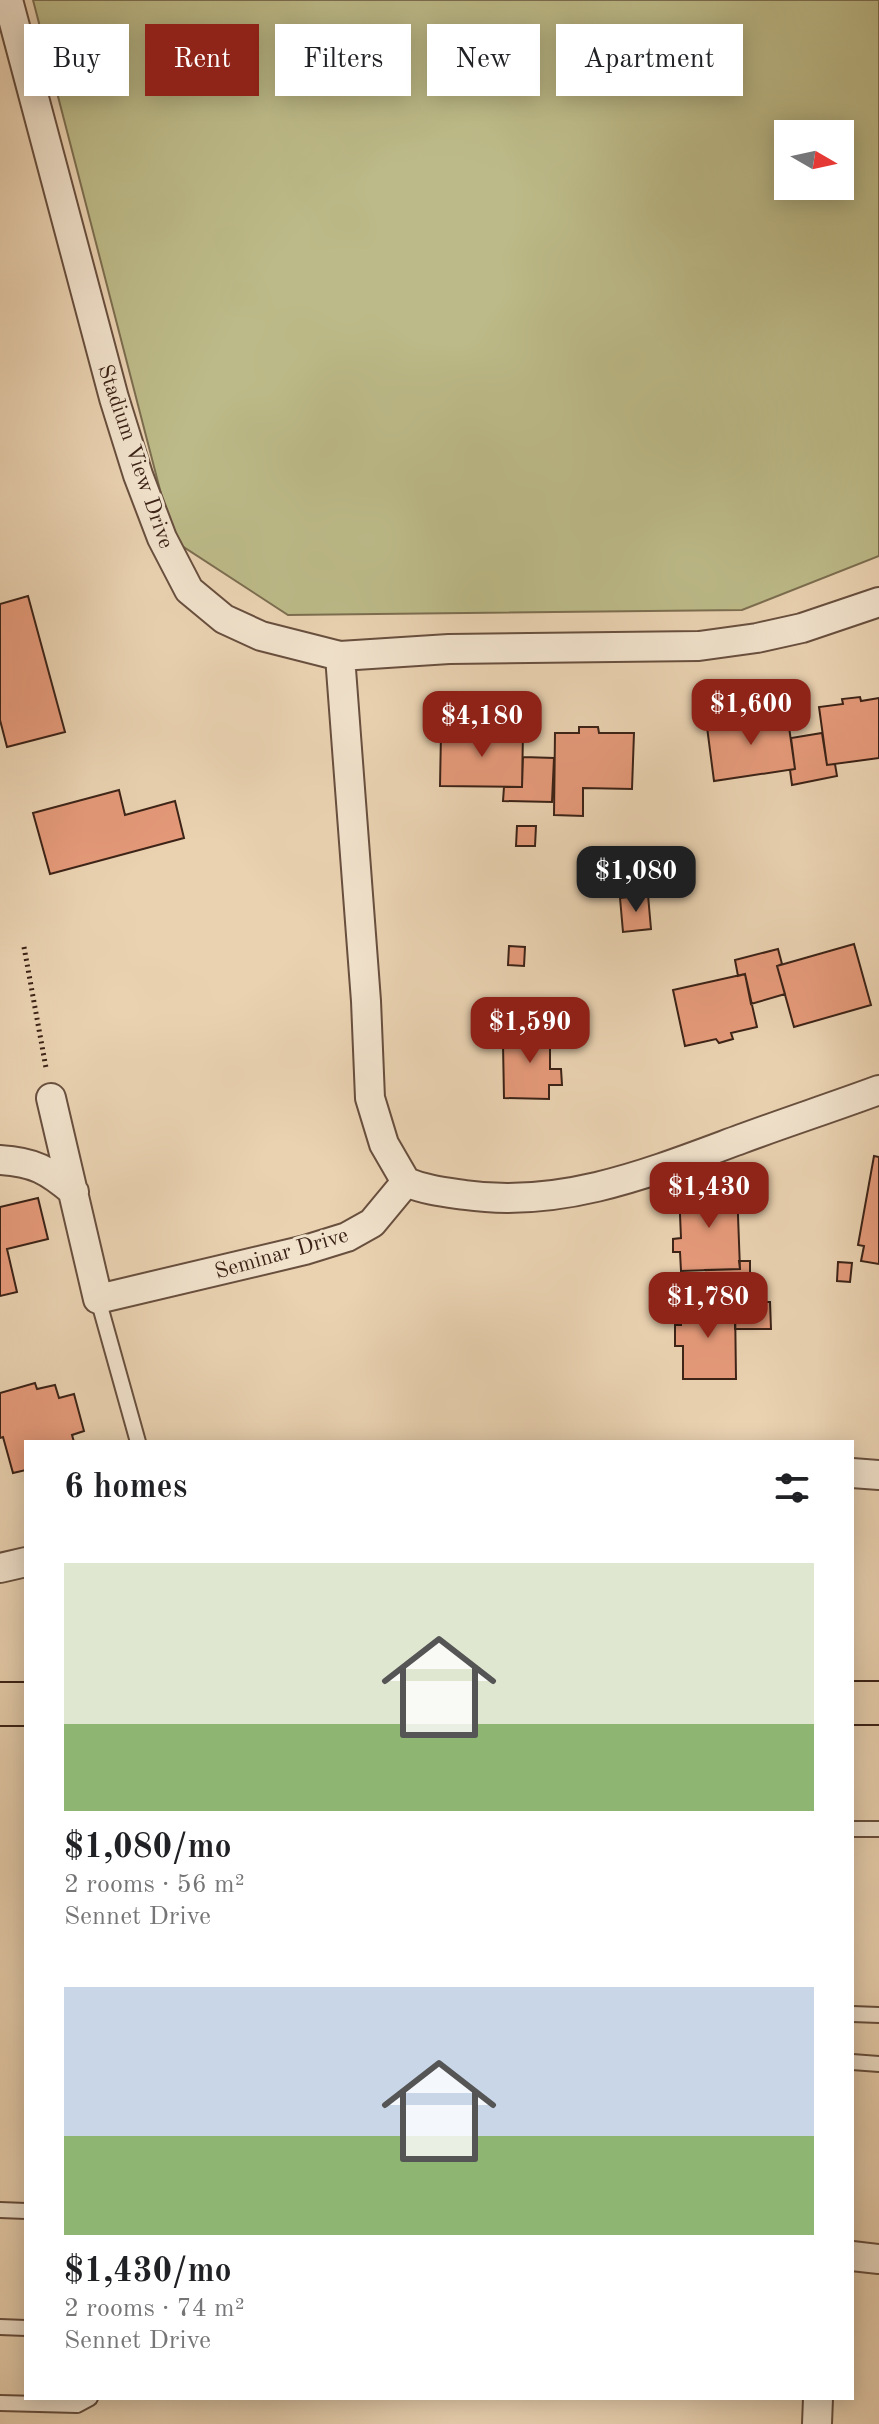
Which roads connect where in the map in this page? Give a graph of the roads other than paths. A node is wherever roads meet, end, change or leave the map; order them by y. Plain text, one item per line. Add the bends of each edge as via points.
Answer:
1 (8, 0) edge
2 (879, 602) edge
3 (340, 656) junction
4 (879, 1090) edge
5 (51, 1098) road end
6 (0, 1160) edge
7 (406, 1182) junction
8 (74, 1192) junction
9 (98, 1299) junction
10 (137, 1440) edge
11 (854, 1473) edge
12 (879, 1475) edge
13 (24, 1562) edge
14 (0, 1568) edge
15 (854, 1703) edge
16 (879, 1703) edge
17 (0, 1704) edge
18 (24, 1704) edge
19 (854, 1829) edge
20 (879, 1829) edge
21 (854, 2014) edge
22 (879, 2015) edge
23 (854, 2062) edge
24 (879, 2064) edge
25 (0, 2210) edge
26 (24, 2211) edge
27 (854, 2256) edge
28 (879, 2259) edge
29 (0, 2327) edge
30 (24, 2328) edge
31 (86, 2400) edge
32 (818, 2400) edge
33 (0, 2403) edge
34 (817, 2424) edge

1 - 3 street, Stadium View Drive via 114,398 162,538 189,590 224,619 261,636
2 - 3 street, Stadium View Drive via 802,628 699,646
3 - 7 street via 370,1098 384,1144
4 - 7 street via 686,1160 567,1195 474,1197
5 - 8 street
6 - 8 street via 25,1161 50,1172
7 - 9 street, Seminar Drive via 372,1223 347,1237
8 - 9 street
9 - 10 lane
11 - 12 street
13 - 14 street
15 - 16 main road
17 - 18 main road
19 - 20 lane
21 - 22 lane
23 - 24 lane
25 - 26 lane
27 - 28 street
29 - 30 lane
31 - 33 lane via 77,2405
32 - 34 street

